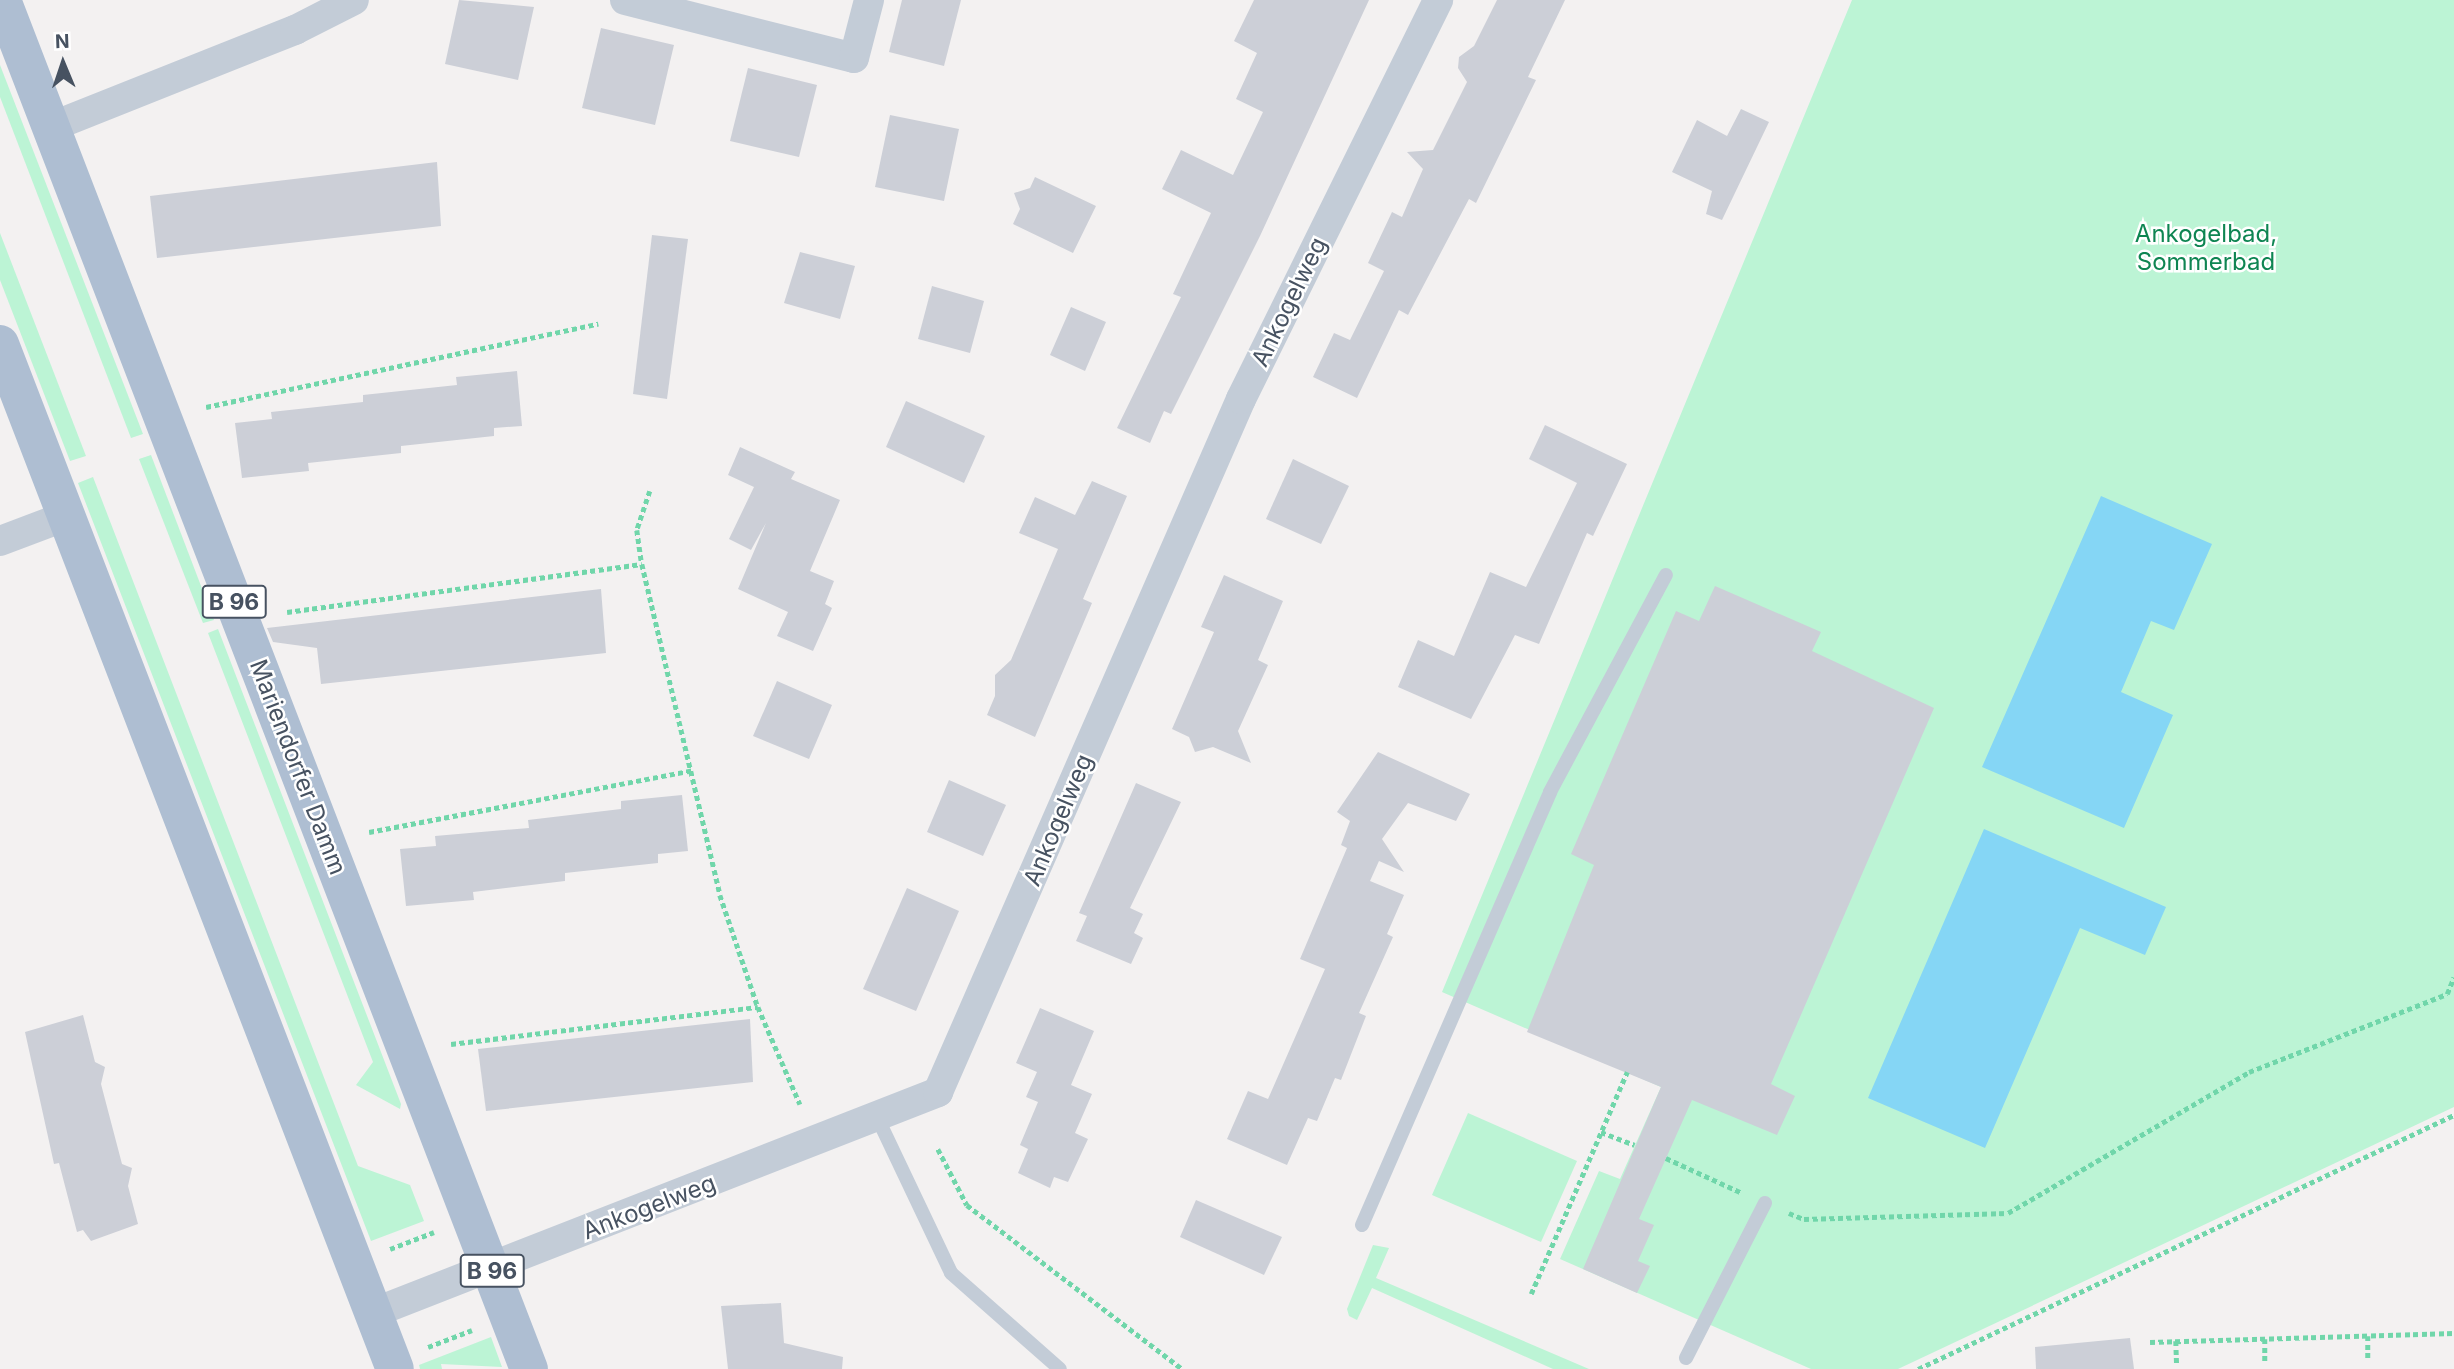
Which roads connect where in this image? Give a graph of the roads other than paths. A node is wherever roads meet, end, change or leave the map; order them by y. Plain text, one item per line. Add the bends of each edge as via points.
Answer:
1 (2, 0) edge
2 (354, 0) edge
3 (625, 0) edge
4 (869, 0) edge
5 (1438, 0) edge
6 (51, 127) junction
7 (0, 344) edge
8 (66, 516) junction
9 (0, 541) edge
10 (1666, 575) dead end
11 (878, 1119) junction
12 (1765, 1203) road end
13 (1362, 1225) dead end
14 (491, 1267) junction
15 (373, 1313) junction
16 (1686, 1357) dead end
17 (405, 1361) edge
18 (529, 1369) edge
19 (1060, 1369) edge

1 - 6 main road, Mariendorfer Damm / B 96
2 - 6 street via 295,30
3 - 4 street via 854,58
5 - 11 street, Ankogelweg via 1241,399 951,1070 938,1092
6 - 14 main road, Mariendorfer Damm / B 96
7 - 8 main road
8 - 9 street
8 - 15 main road
10 - 13 lane via 1550,792
11 - 14 street, Ankogelweg
11 - 19 lane via 951,1273
12 - 16 lane
14 - 15 street, Ankogelweg
14 - 18 main road, Mariendorfer Damm / B 96
15 - 17 main road

